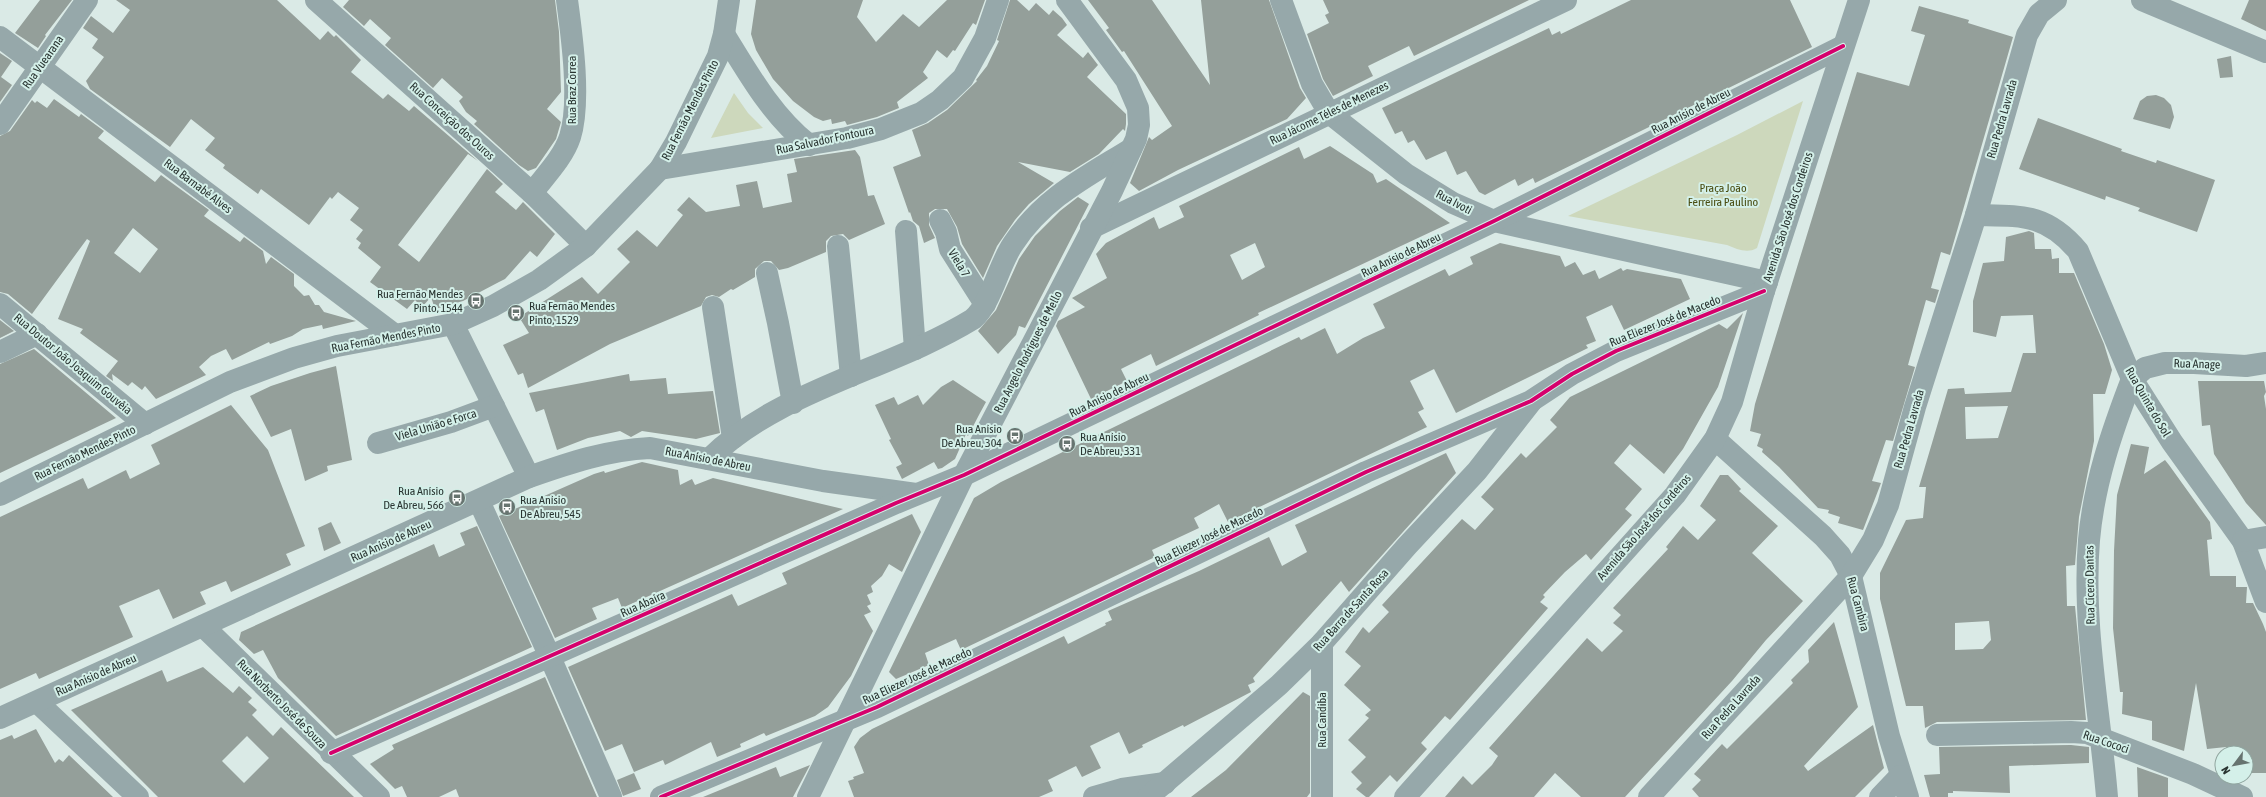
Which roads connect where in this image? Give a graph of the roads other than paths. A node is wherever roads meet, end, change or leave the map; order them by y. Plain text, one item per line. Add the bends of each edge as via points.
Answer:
1 (87, 0) edge
2 (316, 0) edge
3 (567, 0) edge
4 (729, 0) edge
5 (998, 0) edge
6 (1067, 0) edge
7 (1281, 0) edge
8 (1566, 0) edge
9 (1859, 0) edge
10 (2056, 0) edge
11 (2142, 0) edge
12 (724, 34) junction
13 (0, 37) edge
14 (1843, 46) junction
15 (2266, 52) edge
16 (40, 65) junction
17 (1329, 113) junction
18 (0, 124) edge
19 (809, 144) junction
20 (1131, 149) junction
21 (660, 169) junction
22 (532, 193) junction
23 (1976, 215) junction
24 (940, 220) dead end
25 (1494, 221) junction
26 (1092, 228) junction
27 (906, 231) dead end
28 (586, 246) junction
29 (838, 246) dead end
30 (767, 273) dead end
31 (1766, 286) junction
32 (0, 304) edge
33 (985, 304) junction
34 (713, 307) dead end
35 (453, 324) junction
36 (37, 334) junction
37 (395, 335) junction
38 (915, 349) junction
39 (0, 352) edge
40 (2266, 363) edge
41 (851, 376) junction
42 (2132, 379) junction
43 (1531, 401) junction
44 (793, 403) junction
45 (494, 406) junction
46 (145, 424) junction
47 (733, 438) junction
48 (1715, 439) junction
49 (378, 443) dead end
50 (709, 459) junction
51 (964, 476) junction
52 (529, 477) junction
53 (918, 494) junction
54 (0, 495) edge
55 (479, 501) junction
56 (2266, 537) edge
57 (2243, 541) junction
58 (1851, 576) junction
59 (2266, 602) edge
60 (203, 626) junction
61 (1322, 643) junction
62 (550, 657) junction
63 (37, 702) junction
64 (0, 718) edge
65 (848, 720) junction
66 (1937, 735) dead end
67 (2102, 740) junction
68 (331, 753) junction
69 (1900, 776) junction
70 (1165, 784) junction
71 (138, 797) edge
72 (379, 797) edge
73 (611, 797) edge
74 (661, 797) edge
75 (808, 797) edge
76 (1094, 797) edge
77 (1148, 797) edge
78 (1322, 797) edge
79 (1405, 797) edge
80 (1649, 797) edge
81 (1880, 797) edge
82 (1908, 797) edge
83 (2107, 797) edge
84 (2242, 797) edge

1 - 16 street, Rua Vuearana
2 - 22 street, Rua Conceição dos Ouros
3 - 22 street, Rua Braz Correa via 573,69 573,121 570,138 561,156
4 - 12 street, Rua Fernão Mendes Pinto
5 - 19 street, Rua Salvador Fontoura via 984,38 963,78 940,100 921,112 881,128 847,138
6 - 20 street, Rua Angelo Rodrigues de Mello via 1122,75 1135,99 1138,125
7 - 17 street, Rua Ivoti via 1312,84
8 - 17 street, Rua Jácome Téles de Menezes
9 - 14 street, Avenida São José dos Cordeiros
10 - 23 street, Rua Pedra Lavrada via 2039,14 2027,35
11 - 15 street
12 - 19 street via 753,81 776,111 793,132
12 - 21 street, Rua Fernão Mendes Pinto via 708,77
13 - 16 street, Rua Barnabé Alves
14 - 25 street, Rua Anísio de Abreu
14 - 31 street, Avenida São José dos Cordeiros
16 - 18 street, Rua Vuearana
16 - 37 street, Rua Barnabé Alves
17 - 25 street, Rua Ivoti via 1406,174 1453,203
17 - 26 street, Rua Jácome Téles de Menezes
19 - 21 street, Rua Salvador Fontoura
20 - 26 street, Rua Angelo Rodrigues de Mello
20 - 33 street via 1069,187 1029,221 1012,244
21 - 28 street, Rua Fernão Mendes Pinto
22 - 28 street, Rua Conceição dos Ouros
23 - 42 street, Rua Quinta do Sol via 2031,218 2051,225 2067,238 2078,251 2090,274
23 - 58 street, Rua Pedra Lavrada via 1915,407 1888,505 1873,540
24 - 33 street, Viela 7 via 950,249
25 - 31 street, Rua Ivoti
25 - 51 street, Rua Anísio de Abreu
26 - 51 street, Rua Angelo Rodrigues de Mello
27 - 38 street
28 - 35 street, Rua Fernão Mendes Pinto via 539,280 493,306
29 - 41 street
30 - 44 street
31 - 43 street, Rua Eliezer José de Macedo via 1616,351 1547,388
31 - 48 street, Avenida São José dos Cordeiros via 1732,402
32 - 36 street, Rua Doutor João Joaquim Gouvêia
33 - 38 street via 973,319
34 - 47 street
35 - 37 street, Rua Fernão Mendes Pinto
35 - 45 street
36 - 39 street
36 - 46 street, Rua Doutor João Joaquim Gouvêia
37 - 46 street, Rua Fernão Mendes Pinto via 337,346 294,358 230,382
38 - 41 street
40 - 42 street, Rua Anage via 2246,366 2165,364 2145,368
41 - 44 street
42 - 57 street, Rua Quinta do Sol via 2172,442
42 - 67 street, Rua Cícero Dantas via 2110,435 2089,540 2089,618
43 - 61 street, Rua Barra de Santa Rosa via 1477,471
43 - 65 street, Rua Eliezer José de Macedo via 1366,472
44 - 47 street
45 - 49 street, Viela União e Forca via 451,422
45 - 52 street
46 - 54 street, Rua Fernão Mendes Pinto
47 - 50 street
48 - 58 street, Rua Cambira via 1823,536 1840,555
48 - 79 street, Avenida São José dos Cordeiros via 1675,494
50 - 52 street, Rua Anísio de Abreu via 650,448 621,449 586,457
50 - 53 street, Rua Anísio de Abreu via 823,481
51 - 53 street, Rua Abaíra
51 - 65 street, Rua Angelo Rodrigues de Mello
52 - 55 street, Rua Anísio de Abreu
53 - 62 street, Rua Abaíra
55 - 60 street, Rua Anísio de Abreu
55 - 62 street
56 - 57 street
57 - 59 street, Rua Quinta do Sol
58 - 69 street, Rua Cambira
58 - 80 street, Rua Pedra Lavrada
60 - 63 street, Rua Anísio de Abreu
60 - 68 street, Rua Norberto José de Souza
61 - 70 street, Rua Barra de Santa Rosa via 1279,685
61 - 78 street, Rua Candiba
62 - 68 street, Rua Abaíra
62 - 73 street
63 - 64 street, Rua Anísio de Abreu
63 - 71 street
65 - 74 street, Rua Eliezer José de Macedo
65 - 75 street, Rua Angelo Rodrigues de Mello
66 - 67 street, Rua Cococi via 2071,732 2087,733
67 - 83 street, Rua Cícero Dantas
67 - 84 street, Rua Cococi via 2194,774
68 - 72 street, Rua Norberto José de Souza
69 - 81 street
69 - 82 street, Rua Cambira
70 - 76 street via 1122,789
70 - 77 street, Rua Barra de Santa Rosa

